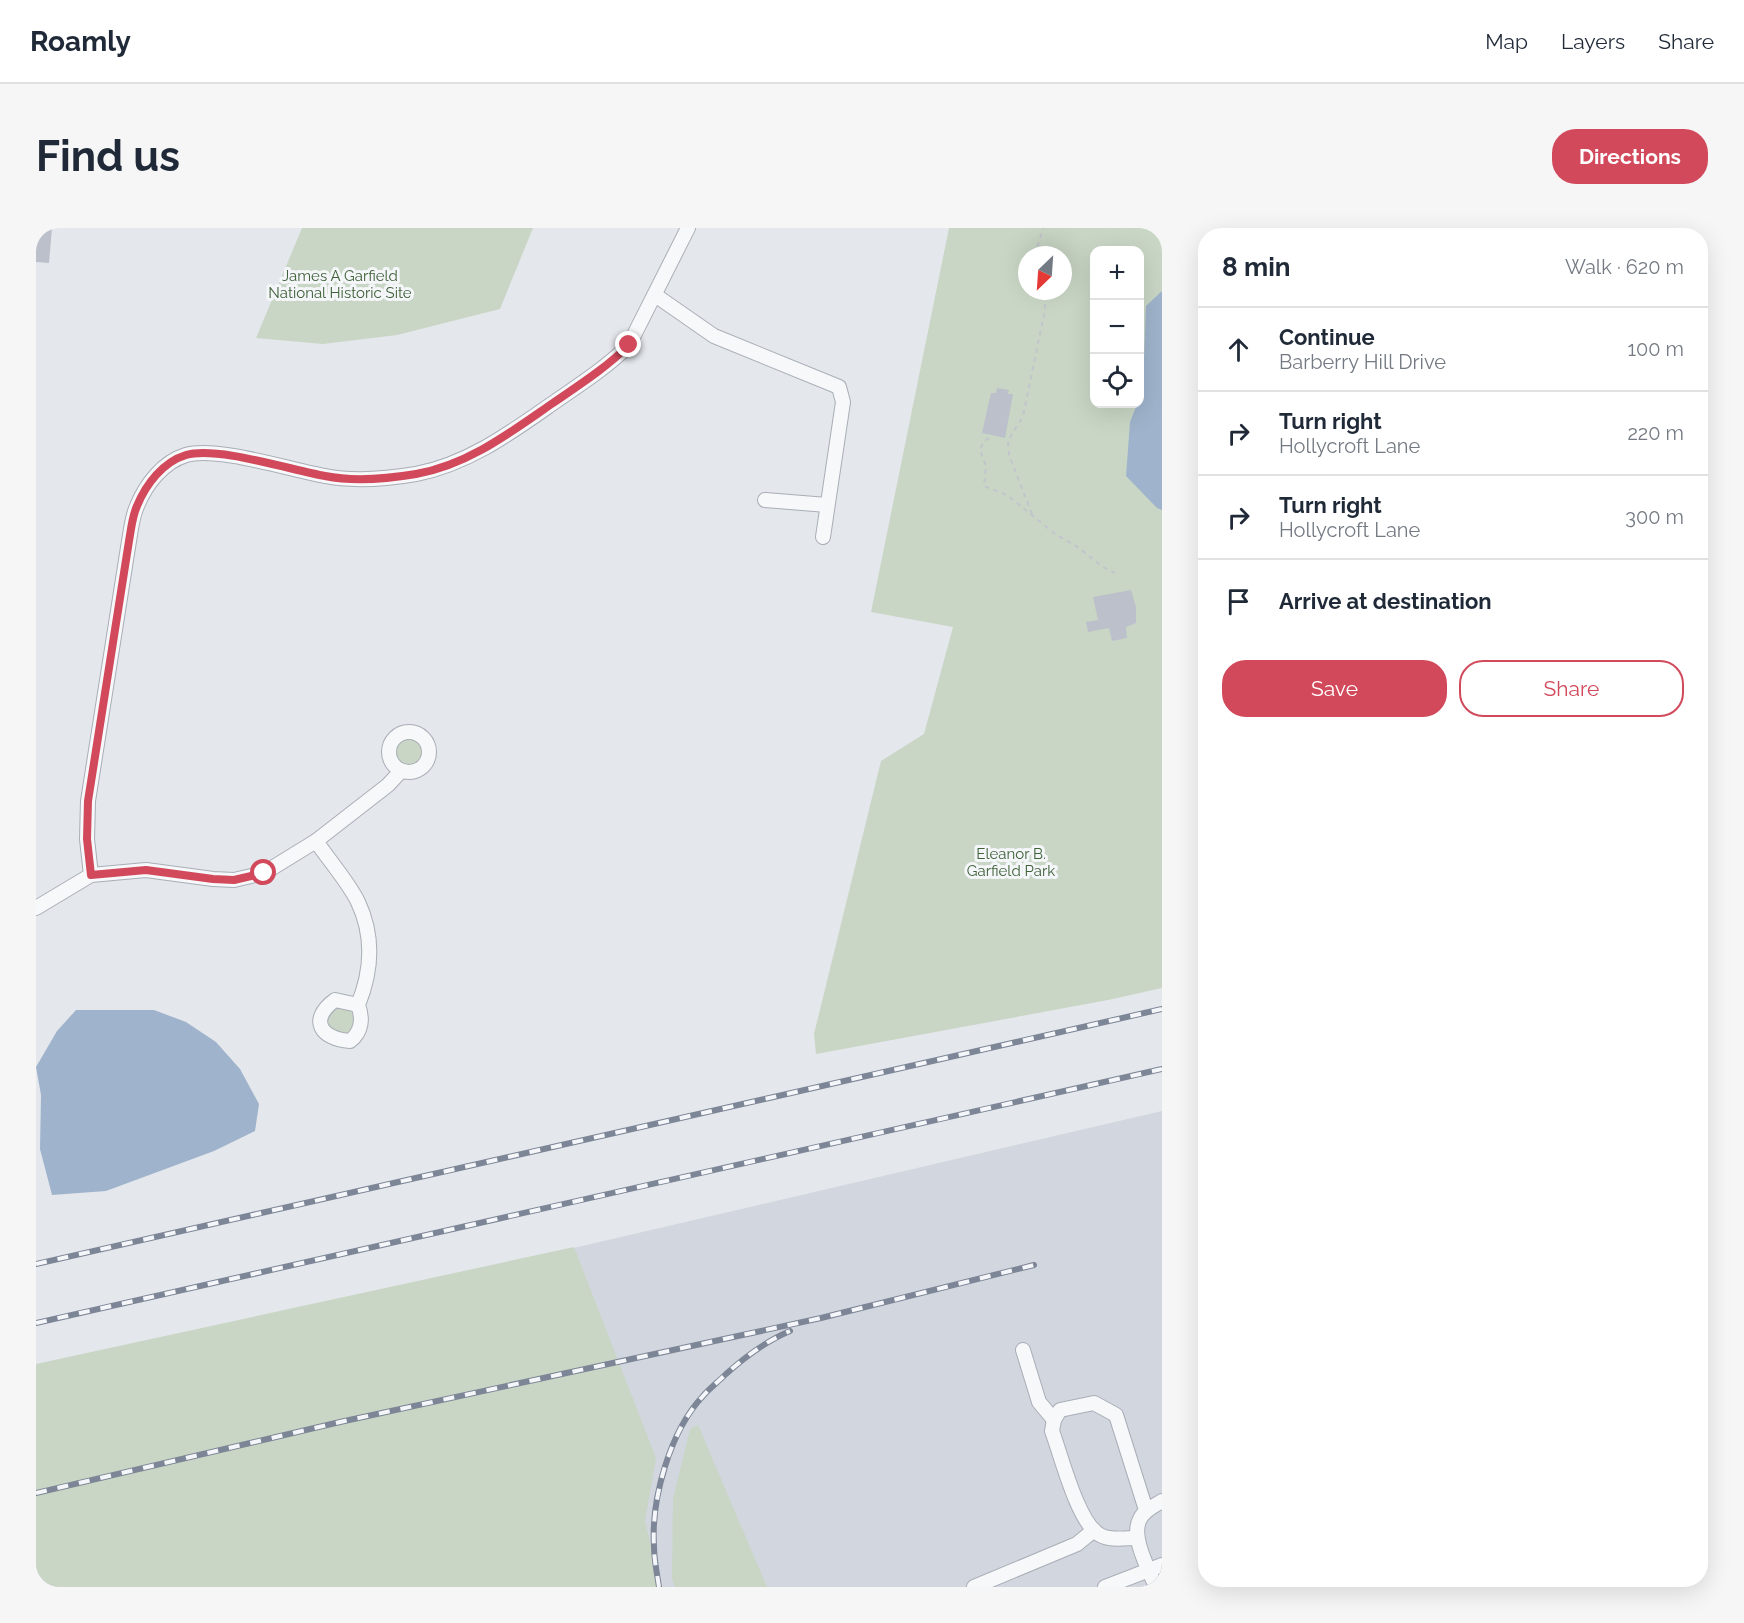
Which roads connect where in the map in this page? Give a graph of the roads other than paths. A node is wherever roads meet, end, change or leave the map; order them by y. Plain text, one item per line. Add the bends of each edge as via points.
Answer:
1 (688, 228) edge
2 (655, 295) junction
3 (765, 500) dead end
4 (827, 505) junction
5 (823, 537) dead end
6 (400, 772) dead end
7 (316, 841) junction
8 (91, 875) junction
9 (36, 908) edge
10 (358, 1005) dead end
11 (1023, 1350) dead end
12 (1054, 1420) junction
13 (1162, 1501) edge
14 (1146, 1510) junction
15 (1094, 1530) junction
16 (1137, 1538) junction
17 (1156, 1567) edge
18 (974, 1587) edge
19 (1105, 1587) edge
20 (1156, 1587) edge

1 - 2 street
2 - 4 street via 714,336 839,387 843,402
2 - 8 street via 629,345 616,358 500,440 466,458 419,473 359,480 226,454 187,455 156,475 136,508 129,541 88,801
3 - 4 street
4 - 5 street
6 - 7 street
7 - 8 street via 264,873 234,880 146,870
7 - 10 street via 358,902 368,934 370,968
8 - 9 street
11 - 12 street via 1039,1402
12 - 14 street via 1060,1410 1094,1403 1116,1415
12 - 15 street via 1052,1431 1076,1500 1086,1524
13 - 14 street
14 - 16 street via 1139,1520
15 - 16 street via 1100,1536
15 - 18 street via 1077,1544
16 - 17 street
17 - 19 street
17 - 20 street

